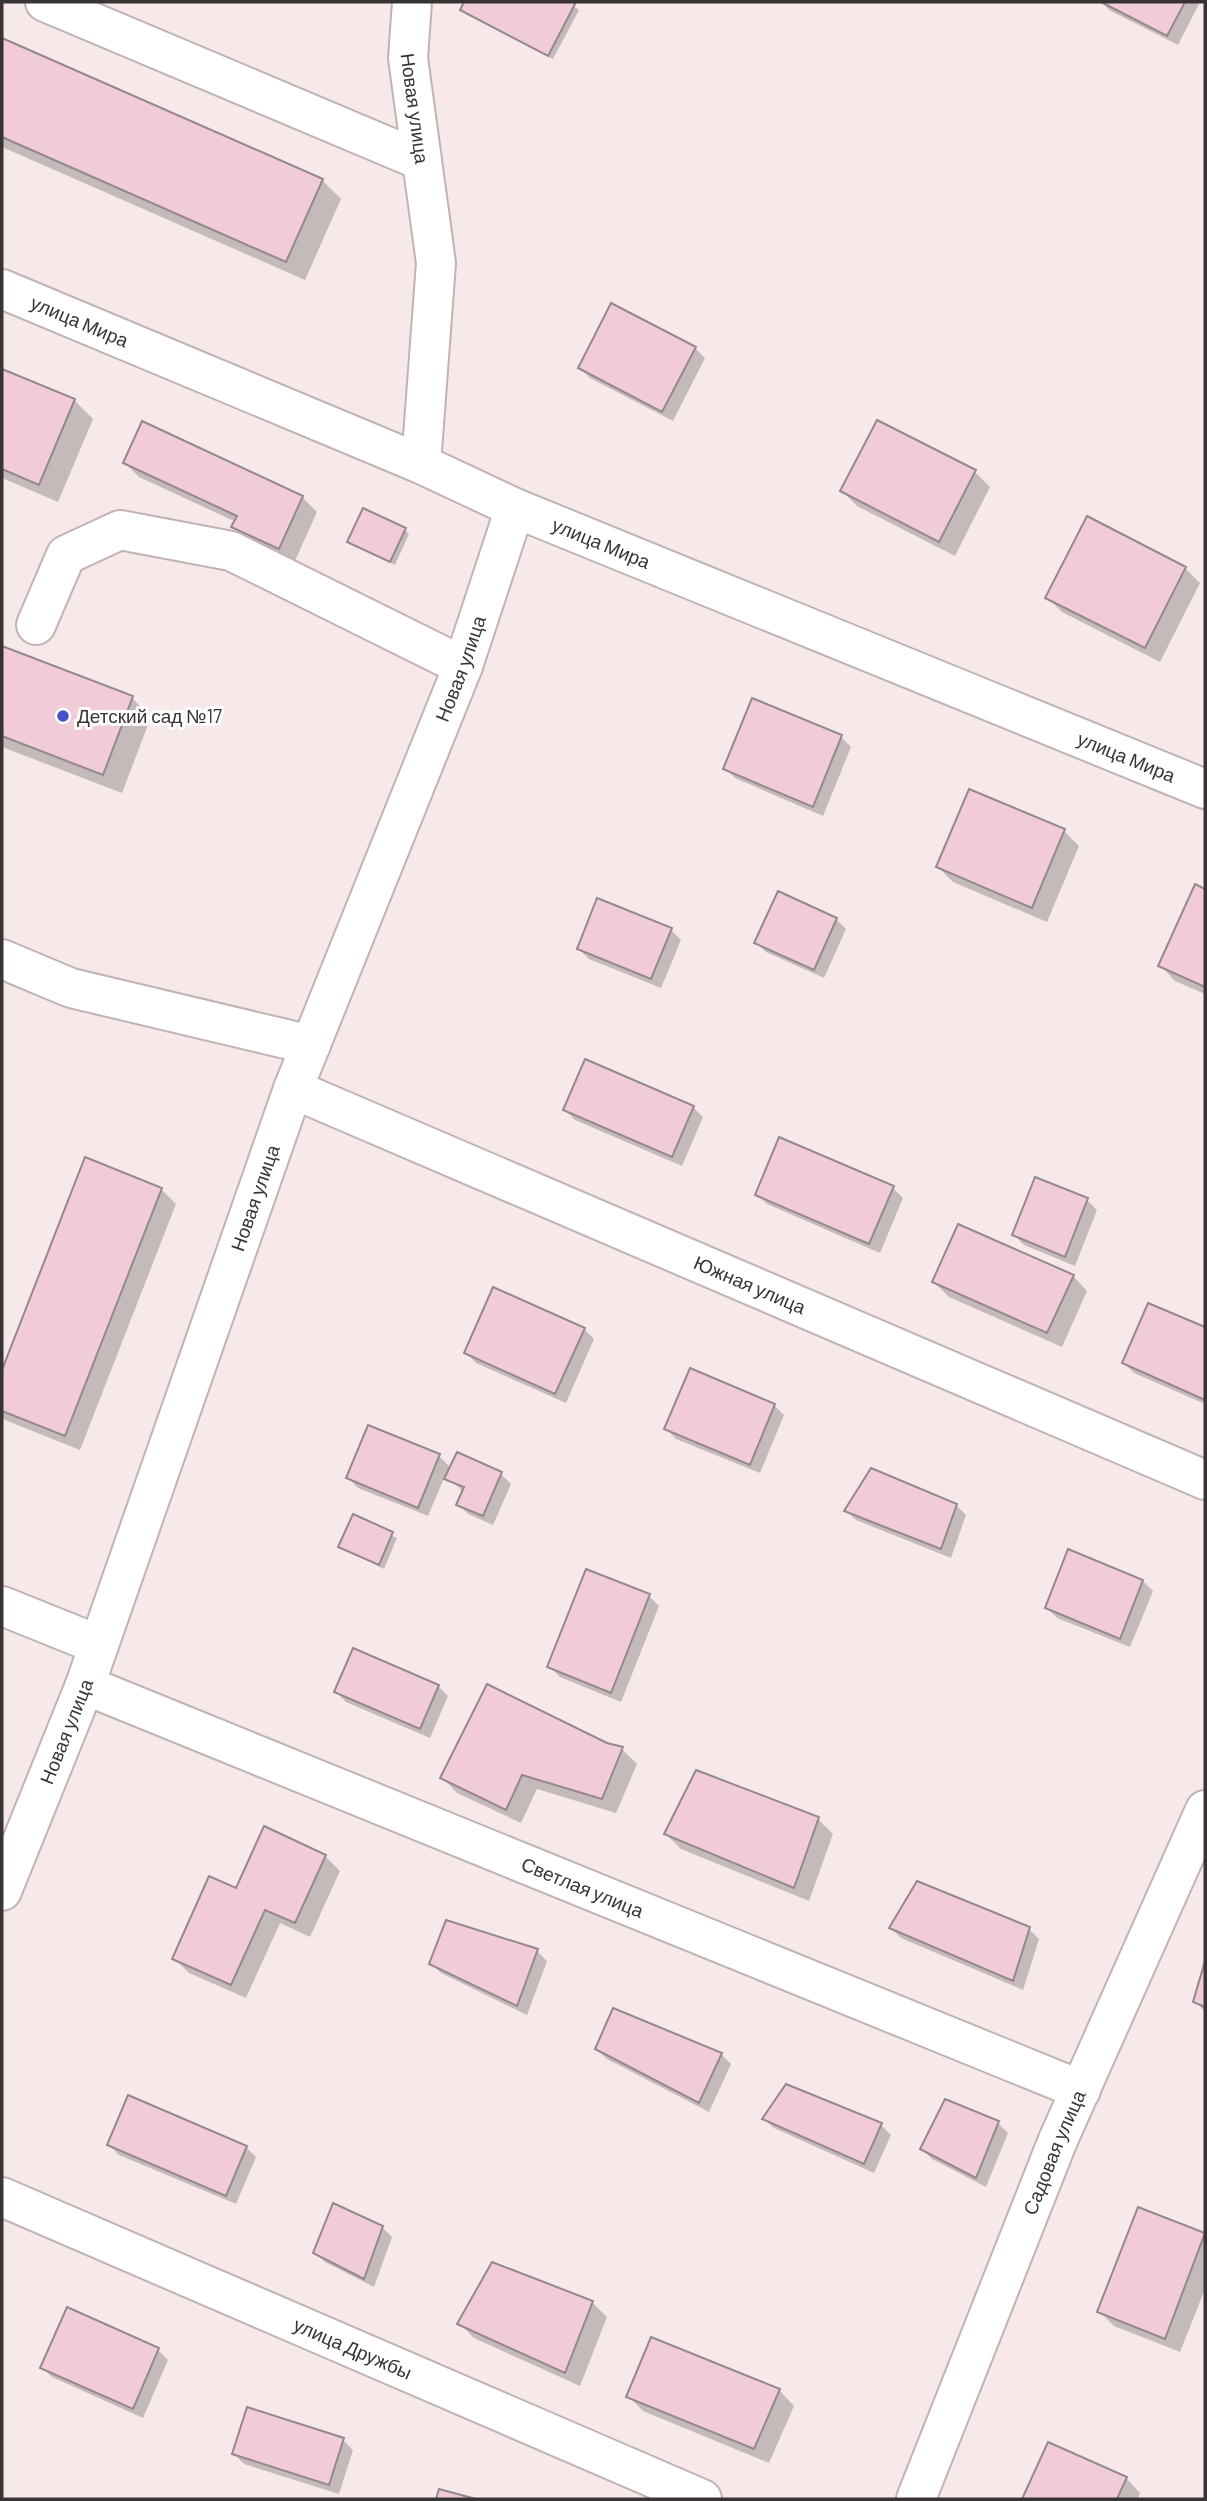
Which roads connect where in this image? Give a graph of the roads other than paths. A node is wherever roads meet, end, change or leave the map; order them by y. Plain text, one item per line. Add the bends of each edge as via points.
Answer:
1 (45, 2) edge
2 (412, 2) edge
3 (422, 161) junction
4 (2, 289) edge
5 (421, 464) junction
6 (515, 508) junction
7 (36, 625) dead end
8 (463, 666) junction
9 (1205, 789) edge
10 (2, 959) edge
11 (311, 1045) junction
12 (293, 1089) junction
13 (1205, 1480) edge
14 (2, 1606) edge
15 (99, 1646) junction
16 (85, 1685) junction
17 (1205, 1810) edge
18 (2, 1891) edge
19 (1081, 2090) junction
20 (2, 2197) edge
21 (702, 2499) edge
22 (916, 2499) edge

1 - 3 street
2 - 3 street, Новая улица via 408,58
3 - 5 street, Новая улица via 436,263
4 - 5 street, улица Мира
5 - 6 street, улица Мира
6 - 8 street, Новая улица
6 - 9 street, улица Мира
7 - 8 street via 66,555 120,530 231,551
8 - 11 street, Новая улица
10 - 11 street via 71,988
11 - 12 street, Новая улица
12 - 13 street, Южная улица
12 - 15 street, Новая улица
14 - 15 street
15 - 16 street, Новая улица
16 - 18 street, Новая улица
16 - 19 street, Светлая улица
17 - 19 street, Садовая улица
19 - 22 street, Садовая улица
20 - 21 street, улица Дружбы

